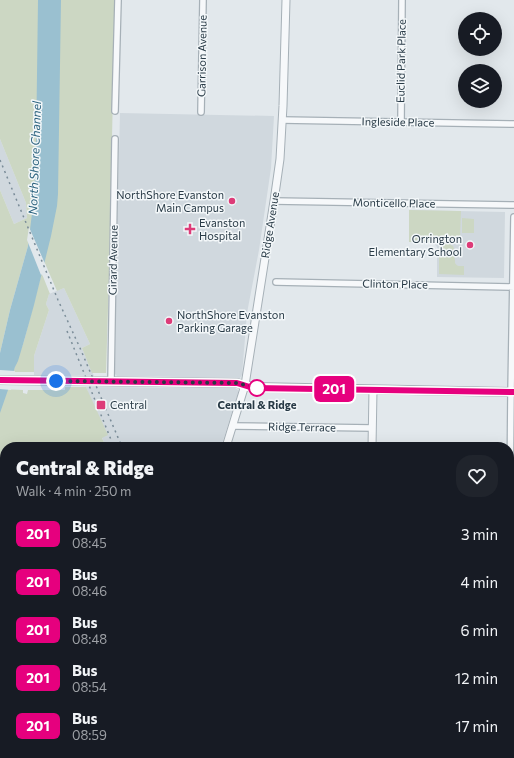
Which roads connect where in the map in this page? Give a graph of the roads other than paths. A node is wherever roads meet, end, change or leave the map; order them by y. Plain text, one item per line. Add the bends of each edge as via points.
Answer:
1 (118, 0) edge
2 (203, 0) edge
3 (286, 0) edge
4 (402, 0) edge
5 (115, 111) dead end
6 (201, 112) dead end
7 (282, 120) junction
8 (401, 122) junction
9 (514, 124) edge
10 (115, 139) dead end
11 (274, 201) junction
12 (514, 205) edge
13 (514, 217) edge
14 (276, 282) dead end
15 (513, 287) edge
16 (0, 380) edge
17 (111, 381) junction
18 (245, 385) junction
19 (373, 390) junction
20 (512, 392) edge
21 (232, 426) junction
22 (372, 428) junction
23 (227, 442) edge
24 (372, 442) edge
25 (511, 442) edge

1 - 5 street
2 - 6 street, Garrison Avenue
3 - 7 street, Ridge Avenue
4 - 8 street, Euclid Park Place
7 - 8 street, Ingleside Place
7 - 11 street, Ridge Avenue
8 - 9 street, Ingleside Place
10 - 17 street, Girard Avenue
11 - 12 street, Monticello Place
11 - 18 street, Ridge Avenue
13 - 15 street
14 - 15 street, Clinton Place
15 - 20 street
16 - 17 main road
17 - 18 main road
18 - 19 main road via 253,388
18 - 21 street, Ridge Avenue
19 - 20 main road
19 - 22 street
20 - 25 street
21 - 22 street, Ridge Terrace
21 - 23 street, Ridge Avenue
22 - 24 street

